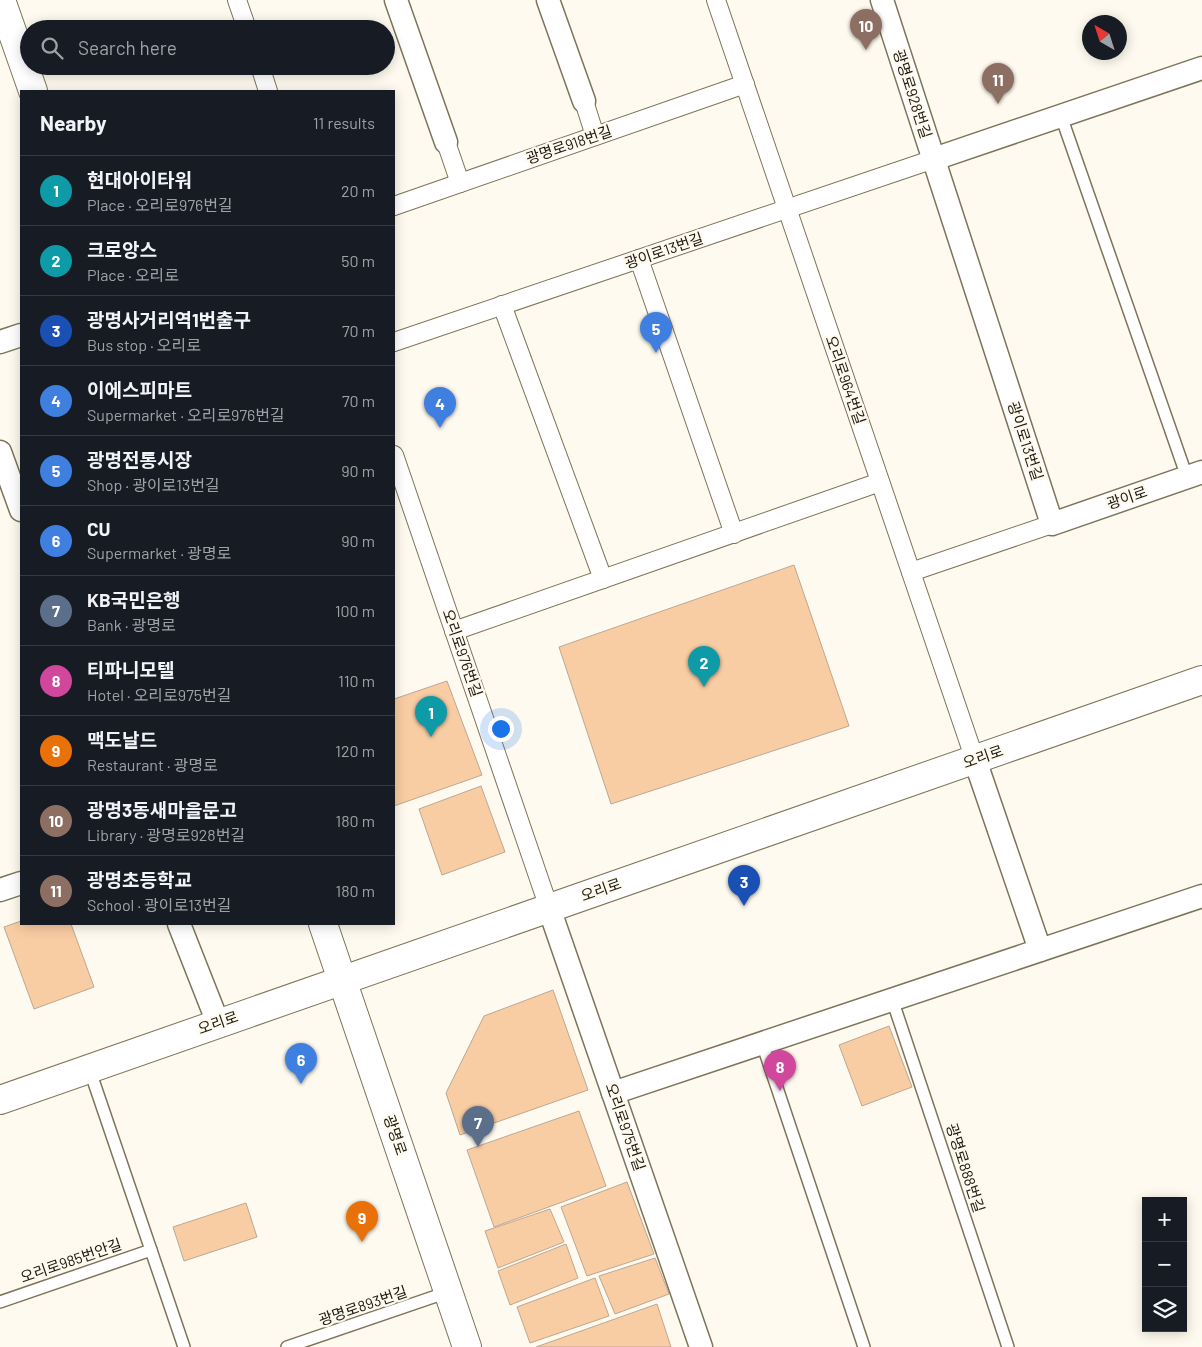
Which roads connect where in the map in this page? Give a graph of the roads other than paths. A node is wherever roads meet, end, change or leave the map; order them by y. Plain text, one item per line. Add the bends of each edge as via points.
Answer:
1 (1, 0) edge
2 (237, 0) edge
3 (396, 0) edge
4 (548, 0) edge
5 (716, 0) edge
6 (882, 0) edge
7 (244, 20) edge
8 (20, 54) edge
9 (1201, 70) edge
10 (27, 75) edge
11 (263, 75) edge
12 (745, 84) junction
13 (33, 90) edge
14 (268, 90) edge
15 (584, 101) joint
16 (1061, 116) junction
17 (596, 136) junction
18 (446, 142) joint
19 (934, 159) junction
20 (460, 183) junction
21 (395, 206) edge
22 (787, 209) junction
23 (639, 259) junction
24 (502, 305) junction
25 (20, 335) edge
26 (0, 342) edge
27 (395, 342) edge
28 (0, 452) edge
29 (395, 458) edge
30 (1195, 475) edge
31 (4, 479) edge
32 (880, 482) junction
33 (20, 508) edge
34 (1052, 524) junction
35 (734, 534) junction
36 (911, 572) junction
37 (603, 579) junction
38 (454, 631) junction
39 (1202, 680) edge
40 (975, 760) junction
41 (20, 883) edge
42 (0, 889) edge
43 (1202, 896) edge
44 (549, 908) junction
45 (179, 925) edge
46 (323, 925) edge
47 (1040, 950) junction
48 (342, 980) junction
49 (892, 1000) junction
50 (218, 1023) junction
51 (762, 1043) junction
52 (89, 1068) junction
53 (613, 1094) junction
54 (0, 1100) edge
55 (151, 1250) junction
56 (448, 1292) junction
57 (0, 1302) edge
58 (184, 1347) edge
59 (288, 1347) edge
60 (467, 1347) edge
61 (701, 1347) edge
62 (864, 1347) edge
63 (1008, 1347) edge

1 - 8 main road
2 - 7 street
3 - 18 street
4 - 15 street
5 - 12 street, 오리로964번길
6 - 19 street, 광명로928번길
9 - 16 street, 광이로13번길
10 - 13 main road
11 - 14 street
12 - 17 street, 광명로918번길
12 - 22 street, 오리로964번길
15 - 17 street
16 - 19 street, 광이로13번길
16 - 30 lane
17 - 20 street, 광명로918번길
18 - 20 street
19 - 22 street, 광이로13번길
19 - 34 street, 광이로13번길
20 - 21 street, 광명로918번길
22 - 23 street, 광이로13번길
22 - 32 street, 오리로964번길
23 - 24 street, 광이로13번길
23 - 35 street
24 - 27 street, 광이로13번길
24 - 37 street
25 - 26 street
28 - 31 street
29 - 38 street, 오리로976번길
30 - 34 street, 광이로
31 - 33 street
32 - 35 street
32 - 36 street, 오리로964번길
34 - 36 street
35 - 37 street
36 - 40 street, 오리로964번길
37 - 38 street
38 - 44 street, 오리로976번길
39 - 40 main road, 오리로
40 - 44 main road, 오리로
40 - 47 street
41 - 42 street
43 - 47 street
44 - 48 main road, 오리로
44 - 53 street, 오리로975번길
45 - 50 street
46 - 48 main road, 광명로
47 - 49 street
48 - 50 main road, 오리로
48 - 56 main road, 광명로
49 - 51 street
49 - 63 lane, 광명로888번길
50 - 52 main road, 오리로
51 - 53 street
51 - 62 lane
52 - 54 main road, 오리로
52 - 55 lane
53 - 61 street, 오리로975번길
55 - 57 lane, 오리로985번안길
55 - 58 lane
56 - 59 lane, 광명로893번길
56 - 60 main road, 광명로

